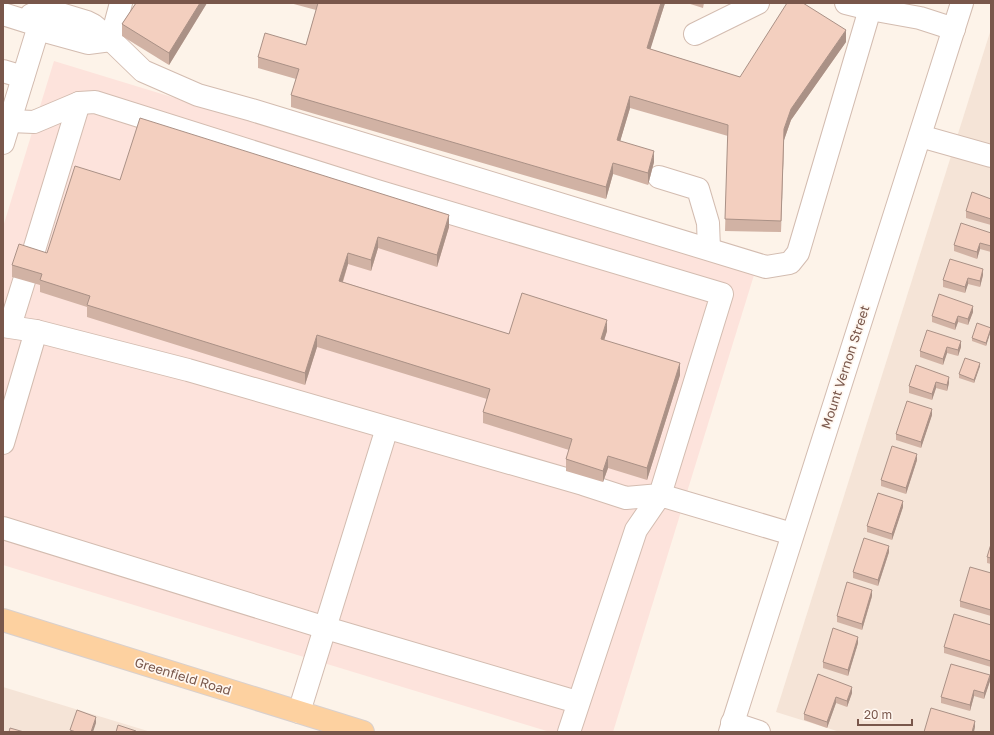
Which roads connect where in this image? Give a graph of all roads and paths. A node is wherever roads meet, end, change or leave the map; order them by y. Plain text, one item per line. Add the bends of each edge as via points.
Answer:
1 (121, 3) edge
2 (758, 3) edge
3 (846, 3) edge
4 (962, 3) edge
5 (870, 9) junction
6 (30, 14) edge
7 (954, 29) junction
8 (695, 34) dead end
9 (111, 40) junction
10 (13, 74) edge
11 (79, 102) junction
12 (10, 121) junction
13 (920, 136) junction
14 (3, 143) edge
15 (991, 156) edge
16 (659, 177) dead end
17 (709, 250) junction
18 (31, 260) edge
19 (24, 281) edge
20 (6, 326) edge
21 (36, 331) junction
22 (387, 428) junction
23 (3, 443) edge
24 (660, 495) junction
25 (3, 528) edge
26 (792, 534) junction
27 (3, 620) edge
28 (326, 628) junction
29 (577, 702) junction
30 (299, 712) junction
31 (731, 728) edge
32 (363, 732) edge
33 (569, 732) edge
34 (759, 732) edge

1 - 9 street
2 - 8 street
3 - 5 street
4 - 7 street, Mount Vernon Street
5 - 7 street via 920,18
5 - 17 street via 798,253 790,262 766,267
6 - 9 street via 48,32 88,43
6 - 10 street
7 - 13 street, Mount Vernon Street
9 - 17 street via 142,71 198,95 268,114
10 - 12 street
11 - 12 street via 34,122
11 - 18 street
11 - 24 street via 95,102 384,193 722,294
12 - 14 street
13 - 15 street
13 - 26 street, Mount Vernon Street
16 - 17 street via 698,189 708,223
19 - 20 street
20 - 21 street
21 - 22 street via 188,370
21 - 23 street
22 - 24 street via 626,498
22 - 28 street
24 - 26 street
24 - 29 street via 636,530
25 - 28 street
26 - 31 street, Mount Vernon Street
27 - 30 main road, Greenfield Road
28 - 29 street
28 - 30 street
29 - 33 street
30 - 32 main road, Greenfield Road
31 - 34 street

